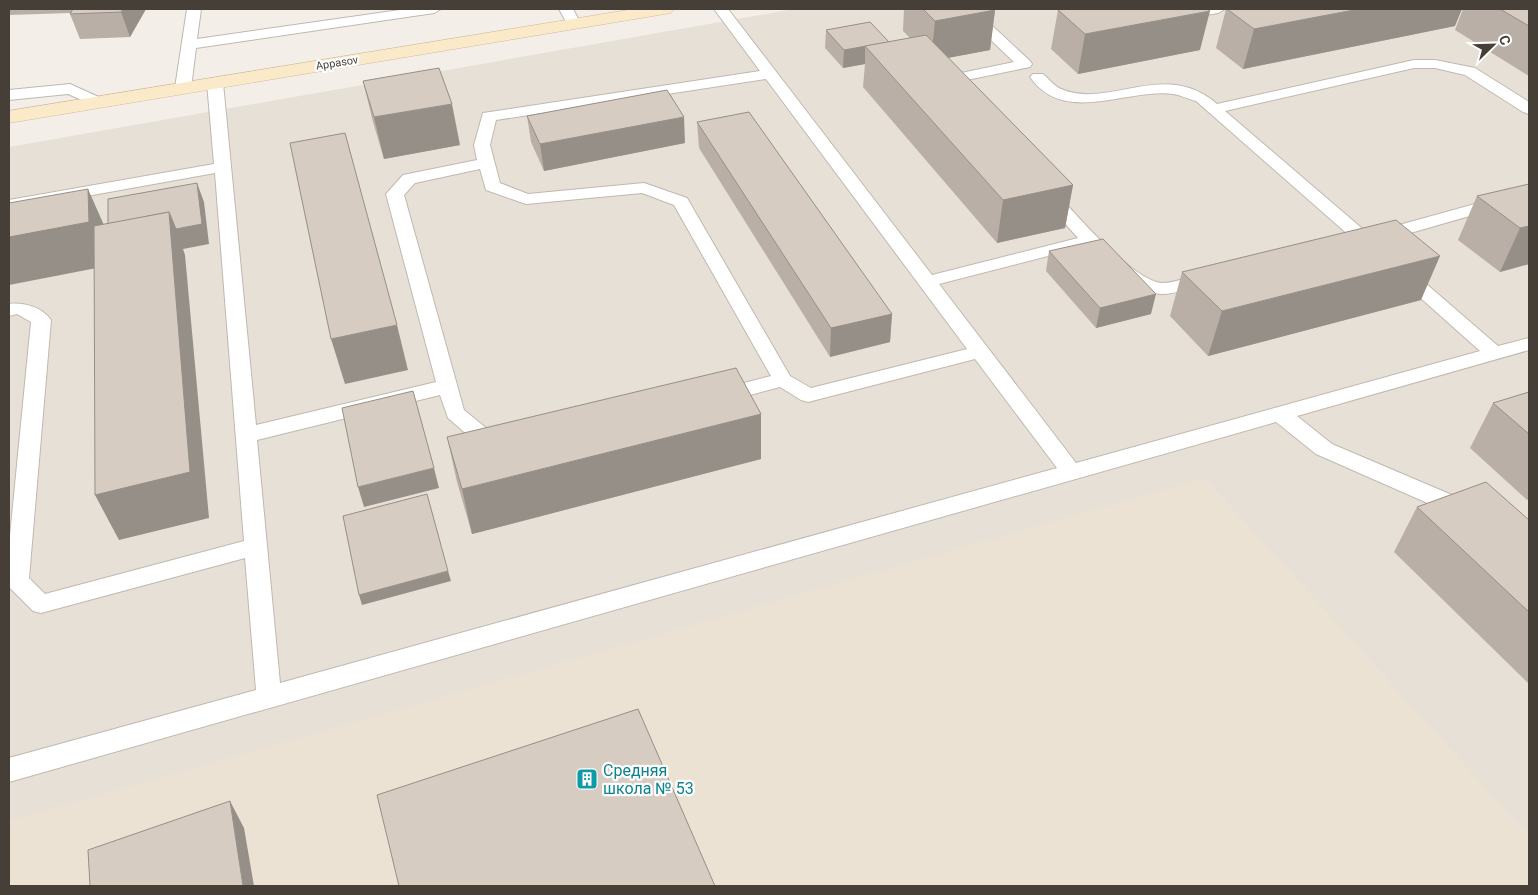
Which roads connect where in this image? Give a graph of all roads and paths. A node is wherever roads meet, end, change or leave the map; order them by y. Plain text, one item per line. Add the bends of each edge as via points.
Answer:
1 (194, 9) edge
2 (434, 9) edge
3 (665, 9) edge
4 (721, 9) edge
5 (973, 9) edge
6 (1218, 9) edge
7 (570, 16) edge
8 (1166, 18) edge
9 (189, 45) junction
10 (770, 74) junction
11 (1038, 76) dead end
12 (215, 83) junction
13 (182, 88) junction
14 (9, 95) edge
15 (956, 95) edge
16 (98, 102) junction
17 (1213, 109) junction
18 (1529, 109) edge
19 (9, 117) edge
20 (486, 162) junction
21 (223, 167) junction
22 (1036, 182) edge
23 (1529, 194) edge
24 (9, 205) edge
25 (1090, 240) junction
26 (1365, 240) junction
27 (1346, 245) edge
28 (1224, 273) edge
29 (927, 282) junction
30 (9, 310) edge
31 (1529, 344) edge
32 (980, 352) junction
33 (1495, 354) junction
34 (783, 380) junction
35 (448, 386) junction
36 (698, 401) edge
37 (1280, 414) junction
38 (246, 435) junction
39 (520, 443) edge
40 (1072, 472) junction
41 (1480, 516) edge
42 (255, 547) junction
43 (14, 564) edge
44 (269, 697) junction
45 (9, 770) edge

1 - 9 lane
2 - 9 lane
3 - 7 street, Appasov
4 - 10 lane
5 - 15 lane via 979,21 1024,64 942,80
6 - 8 lane
7 - 12 street, Appasov
9 - 13 lane
10 - 20 lane via 489,116 482,145
10 - 29 lane
11 - 17 lane via 1054,91 1072,97 1095,99 1125,92 1172,88 1201,98
12 - 13 street, Appasov
12 - 21 lane
13 - 16 street, Appasov
14 - 16 lane via 70,89
16 - 19 street, Appasov
17 - 18 lane via 1414,64 1435,64 1470,71
17 - 26 lane
20 - 34 lane via 492,186 526,199 644,188 681,202
20 - 35 lane via 409,179 395,194
21 - 24 lane
21 - 38 lane
22 - 25 lane
23 - 26 lane
25 - 28 lane via 1135,278 1159,289
25 - 29 lane
26 - 27 lane
26 - 33 lane
29 - 32 lane
30 - 43 lane via 20,308 41,320
31 - 33 lane
32 - 34 lane via 808,395
32 - 40 lane
33 - 37 lane
34 - 36 lane
35 - 38 lane
35 - 39 lane via 455,412 494,447
37 - 40 lane
37 - 41 lane via 1324,449
38 - 42 lane
40 - 44 lane
42 - 43 lane via 41,604 17,581
42 - 44 lane
44 - 45 lane

